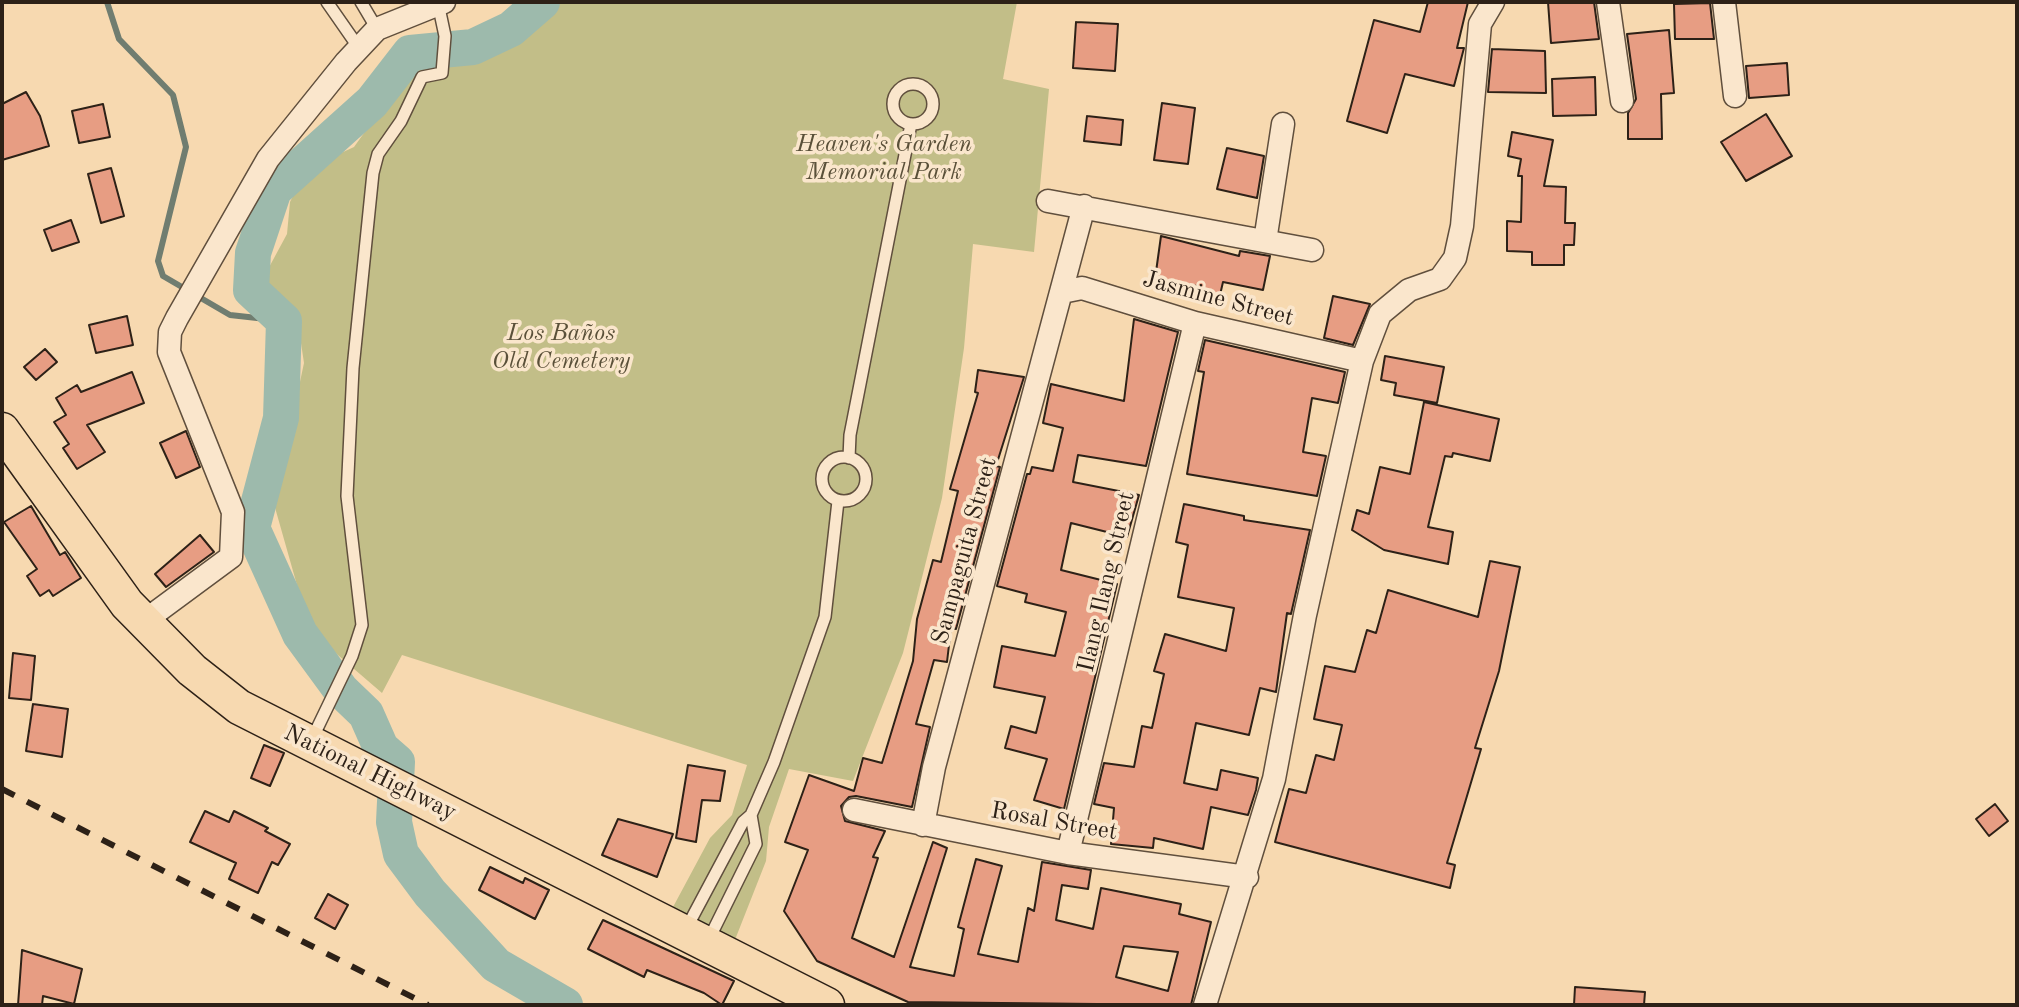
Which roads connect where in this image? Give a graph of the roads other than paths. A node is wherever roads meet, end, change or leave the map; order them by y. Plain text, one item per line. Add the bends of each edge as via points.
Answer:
1 (327, 2) edge
2 (361, 2) edge
3 (1493, 2) edge
4 (1608, 2) edge
5 (1724, 2) edge
6 (440, 3) edge
7 (377, 29) junction
8 (359, 48) junction
9 (1735, 96) dead end
10 (1622, 101) dead end
11 (911, 124) dead end
12 (1283, 124) dead end
13 (1048, 201) dead end
14 (1084, 206) junction
15 (1265, 241) junction
16 (1312, 250) dead end
17 (1062, 292) junction
18 (1195, 323) junction
19 (1362, 361) junction
20 (2, 430) edge
21 (849, 458) junction
22 (838, 501) junction
23 (143, 622) junction
24 (309, 744) junction
25 (854, 810) dead end
26 (751, 815) junction
27 (923, 825) junction
28 (1068, 853) junction
29 (1247, 877) junction
30 (696, 938) junction
31 (827, 1005) edge
32 (1205, 1005) edge

1 - 8 lane
2 - 7 lane
3 - 19 street via 1480,24 1455,258 1440,279 1409,290 1380,314
4 - 10 street
5 - 9 street
6 - 7 street
6 - 24 lane via 445,36 442,73 422,77 378,154 373,173 353,368 347,496 362,625
7 - 8 street
8 - 23 street via 268,159 170,332 169,352 233,512 231,557
11 - 21 lane
12 - 15 street
13 - 14 street
14 - 15 street
14 - 17 street, Sampaguita Street
15 - 16 street
17 - 18 street, Jasmine Street via 1082,288
17 - 27 street, Sampaguita Street
18 - 19 street, Jasmine Street
18 - 28 street, Ilang Ilang Street
19 - 29 street via 1274,779
20 - 23 main road, National Highway
21 - 22 lane via 861,465 865,485 852,500
21 - 22 lane via 834,459 823,470 825,492
22 - 26 lane via 825,617
23 - 24 main road, National Highway via 239,707
24 - 30 main road, National Highway
25 - 27 street, Rosal Street
26 - 30 lane via 743,822
26 - 30 lane via 756,844
27 - 28 street, Rosal Street
28 - 29 street, Rosal Street
29 - 32 street
30 - 31 main road, National Highway

